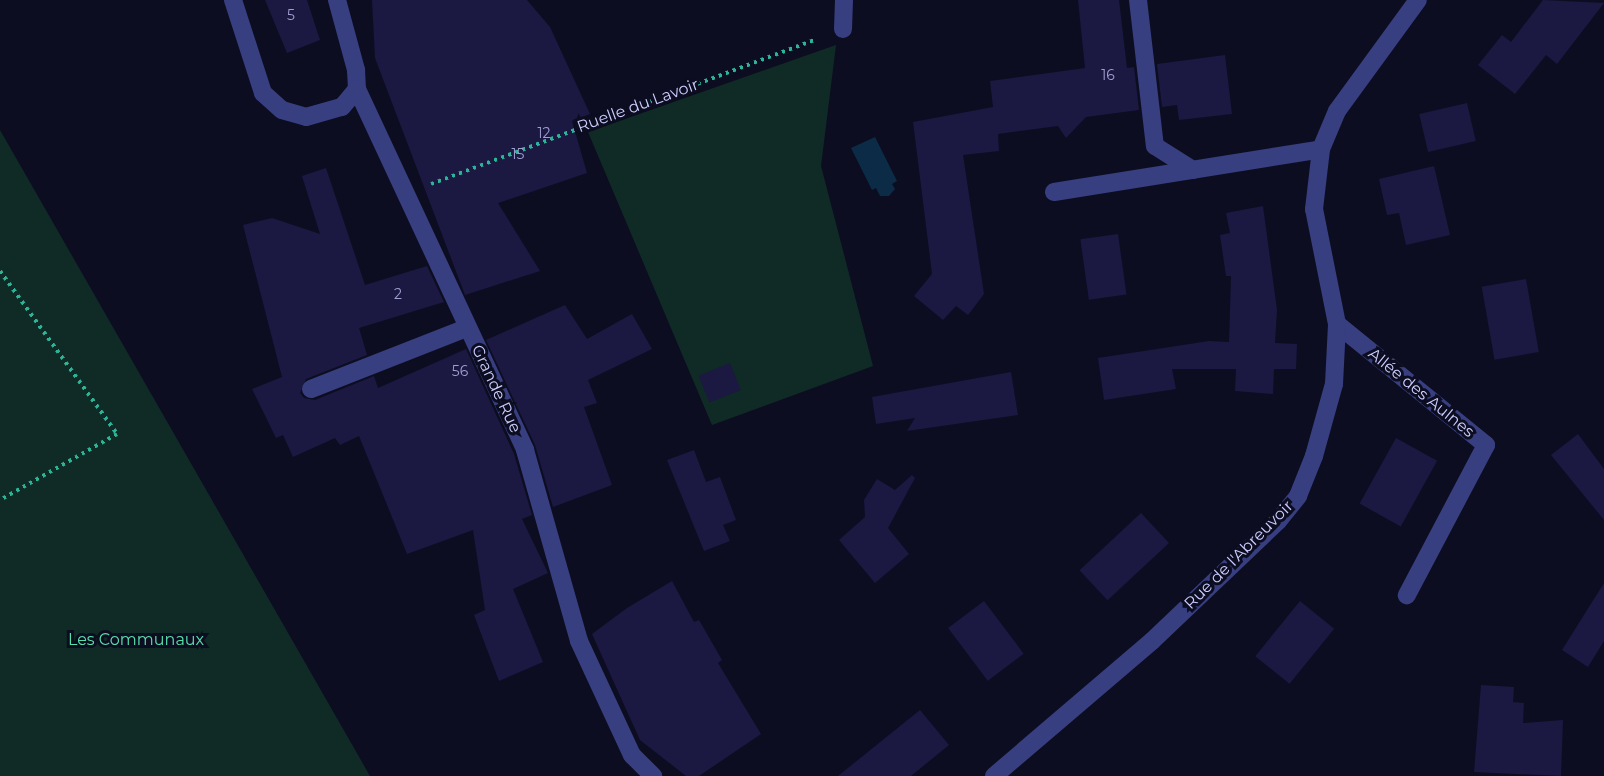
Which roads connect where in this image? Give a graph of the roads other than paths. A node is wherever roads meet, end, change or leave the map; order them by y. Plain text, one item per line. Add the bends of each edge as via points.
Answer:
1 (233, 0) edge
2 (337, 0) edge
3 (844, 0) edge
4 (1137, 0) edge
5 (1418, 0) edge
6 (843, 30) road end
7 (357, 89) junction
8 (1321, 149) junction
9 (1193, 170) junction
10 (1053, 192) dead end
11 (1337, 324) junction
12 (467, 328) junction
13 (311, 389) dead end
14 (1407, 595) dead end
15 (653, 776) edge
16 (994, 776) edge

1 - 7 street via 263,93 282,110 306,117 342,107
2 - 7 street, Grande Rue via 356,70
3 - 6 street
4 - 9 street via 1155,146
5 - 8 street, Rue de l'Abreuvoir via 1337,111
7 - 12 street, Grande Rue
8 - 9 street
8 - 11 street, Rue de l'Abreuvoir via 1314,209
9 - 10 street
11 - 14 street, Allée des Aulnes via 1486,445
11 - 16 street, Rue de l'Abreuvoir via 1334,384 1298,496 1278,521 1152,641
12 - 13 street
12 - 15 street, Grande Rue via 525,450 579,641 632,755

